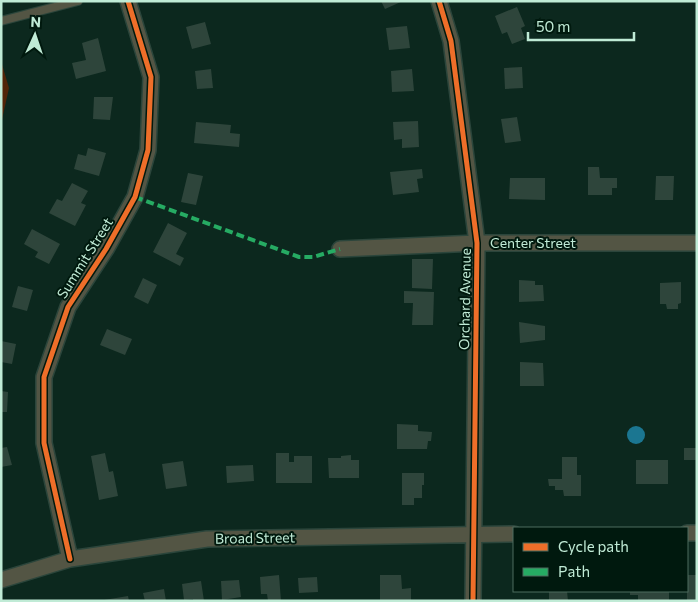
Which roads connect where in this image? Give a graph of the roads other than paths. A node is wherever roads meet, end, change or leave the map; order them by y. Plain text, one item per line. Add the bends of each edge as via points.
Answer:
1 (78, 1) edge
2 (128, 1) edge
3 (439, 1) edge
4 (1, 21) edge
5 (477, 243) junction
6 (697, 243) edge
7 (340, 249) dead end
8 (473, 534) junction
9 (513, 534) edge
10 (70, 559) junction
11 (1, 580) edge
12 (474, 601) edge

1 - 4 lane
2 - 10 street, Summit Street via 151,77 148,150 135,197 68,307 44,377 44,443
3 - 5 street, Orchard Avenue via 451,41
5 - 6 street, Center Street
5 - 7 street, Center Street
5 - 8 street, Orchard Avenue
8 - 9 street, Broad Street
8 - 10 street, Broad Street via 207,539
8 - 12 street, Orchard Avenue
10 - 11 street, Broad Street

